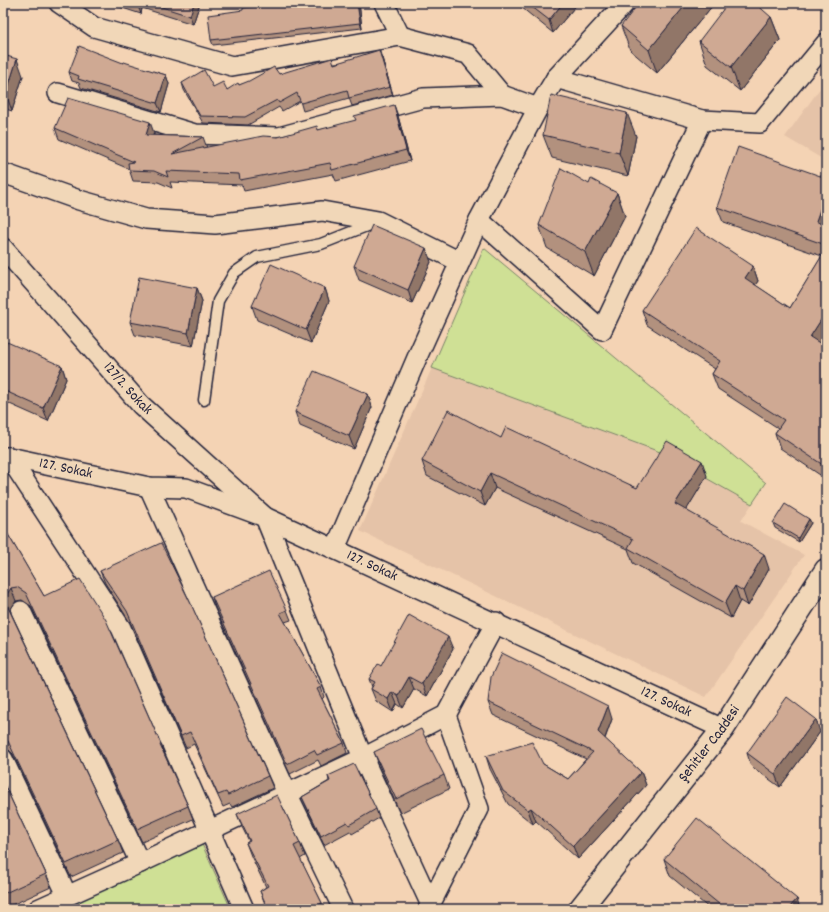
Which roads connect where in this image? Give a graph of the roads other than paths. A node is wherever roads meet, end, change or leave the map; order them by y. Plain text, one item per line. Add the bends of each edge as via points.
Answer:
1 (59, 3) edge
2 (384, 3) edge
3 (624, 3) edge
4 (400, 36) junction
5 (826, 43) edge
6 (556, 78) junction
7 (58, 93) dead end
8 (502, 95) junction
9 (538, 108) junction
10 (702, 120) junction
11 (3, 173) edge
12 (480, 220) junction
13 (378, 221) junction
14 (7, 257) edge
15 (460, 262) junction
16 (204, 400) dead end
17 (6, 457) edge
18 (149, 486) junction
19 (265, 517) junction
20 (335, 549) junction
21 (826, 570) edge
22 (21, 611) dead end
23 (496, 622) junction
24 (446, 715) junction
25 (723, 730) junction
26 (363, 758) junction
27 (3, 759) edge
28 (288, 793) junction
29 (209, 830) junction
30 (140, 864) junction
31 (67, 894) junction
32 (429, 906) edge
33 (38, 909) edge
34 (244, 909) edge
35 (343, 909) edge
36 (580, 909) edge

1 - 4 street via 94,27 232,66
2 - 4 street
3 - 6 street
4 - 8 street via 468,54
5 - 10 street via 760,123
6 - 9 street
6 - 10 street
7 - 8 street via 195,134 279,137 423,98
8 - 9 street
9 - 12 street
10 - 12 street via 602,330
11 - 13 street via 79,200 146,219 215,224 322,211
12 - 15 street
13 - 15 street
13 - 16 lane via 321,244 257,257 234,273 218,301
14 - 19 street, 127/2. Sokak via 141,405
15 - 20 street
17 - 18 street, 127. Sokak
17 - 29 street via 121,628
18 - 19 street, 127. Sokak via 186,488
18 - 28 street
19 - 20 street, 127. Sokak
19 - 26 street
20 - 23 street, 127. Sokak
21 - 25 street, Şehitler Caddesi
22 - 30 street
23 - 24 street
23 - 25 street, 127. Sokak
24 - 26 street
24 - 32 street via 479,810
25 - 36 street, Şehitler Caddesi
26 - 28 street
26 - 32 street
27 - 31 street
28 - 29 street
28 - 35 street
29 - 30 street
29 - 34 street
30 - 31 street
31 - 33 street

